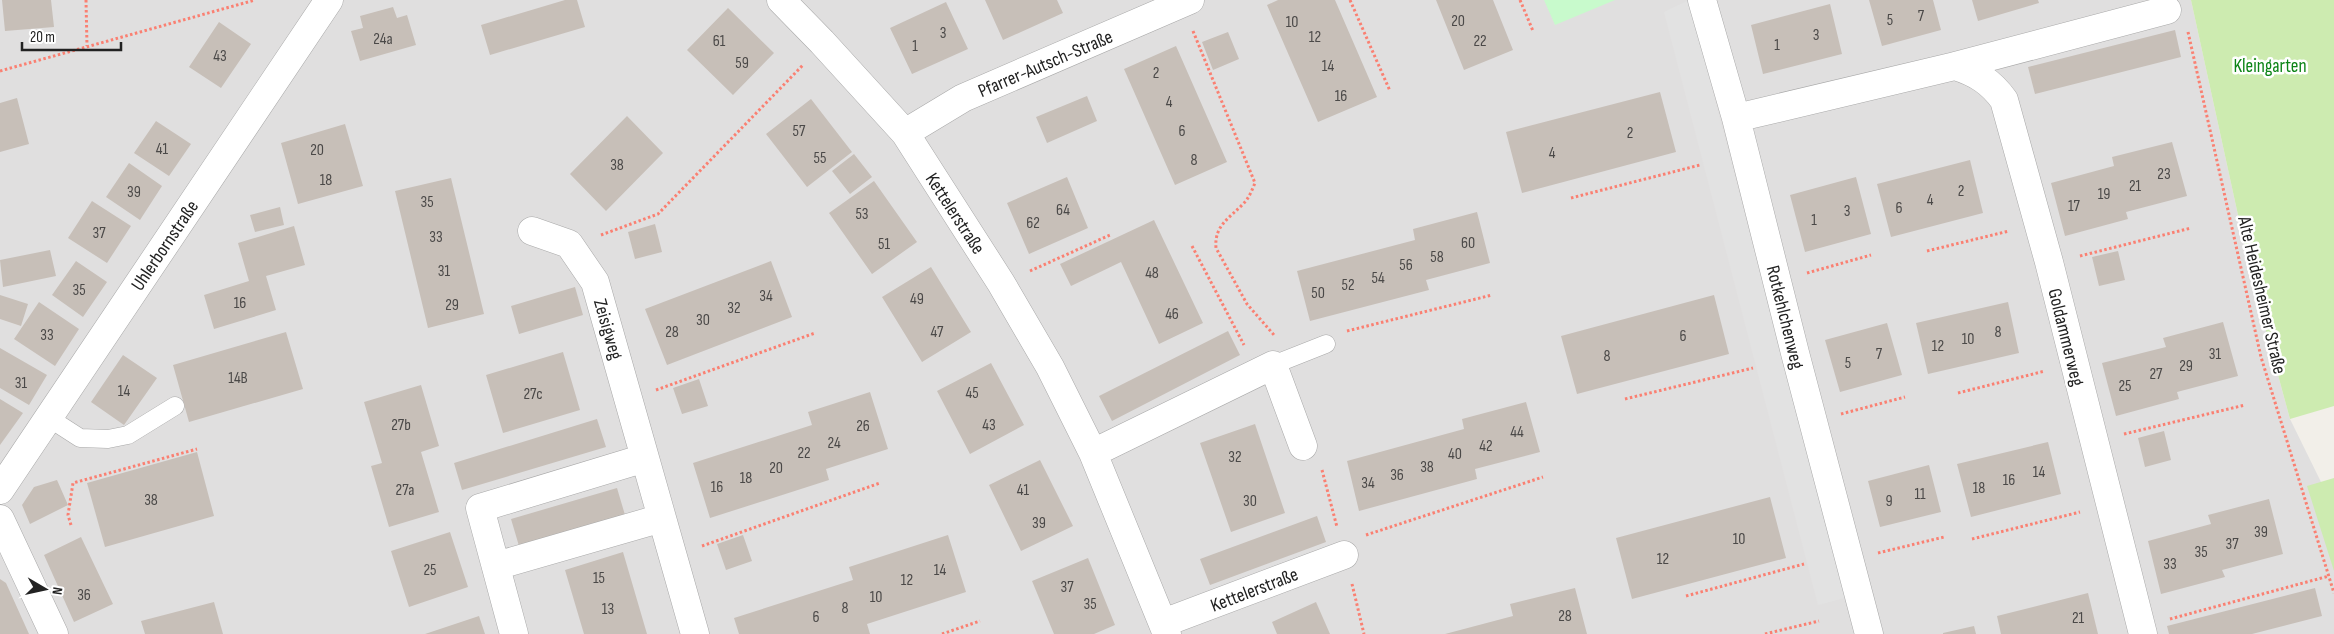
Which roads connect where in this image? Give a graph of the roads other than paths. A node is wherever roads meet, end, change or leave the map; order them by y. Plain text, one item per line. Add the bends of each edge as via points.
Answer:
1 (329, 0) edge
2 (781, 0) edge
3 (1702, 0) edge
4 (2167, 10) dead end
5 (1190, 11) edge
6 (1956, 66) junction
7 (1736, 118) junction
8 (905, 133) junction
9 (532, 231) dead end
10 (1326, 344) road end
11 (1271, 366) junction
12 (175, 406) dead end
13 (49, 418) junction
14 (1303, 446) dead end
15 (1093, 453) junction
16 (645, 458) junction
17 (8, 463) edge
18 (0, 490) edge
19 (662, 518) junction
20 (0, 519) edge
21 (1352, 546) road end
22 (496, 566) junction
23 (1165, 629) edge
24 (1863, 633) edge
25 (54, 634) edge
26 (514, 634) edge
27 (695, 634) edge
28 (2143, 634) edge

1 - 13 street, Uhlerbornstraße
2 - 8 street, Kettelerstraße
3 - 7 street, Rotkehlchenweg
4 - 6 street
5 - 8 street, Pfarrer-Autsch-Straße via 963,98
6 - 7 street
6 - 28 street, Goldammerweg via 1981,76 2004,100 2049,262
7 - 24 street, Rotkehlchenweg
8 - 15 street, Kettelerstraße via 1001,283 1050,367
9 - 16 street, Zeisigweg via 569,244 595,282
10 - 11 lane
11 - 14 street
11 - 15 street
12 - 13 lane via 128,435 108,439 80,438
13 - 17 street, Uhlerbornstraße
15 - 23 street, Kettelerstraße
16 - 19 street, Zeisigweg
16 - 22 street via 480,508
17 - 18 street, Uhlerbornstraße
19 - 22 street
19 - 27 street, Zeisigweg
20 - 25 street
21 - 23 street, Kettelerstraße
22 - 26 street

